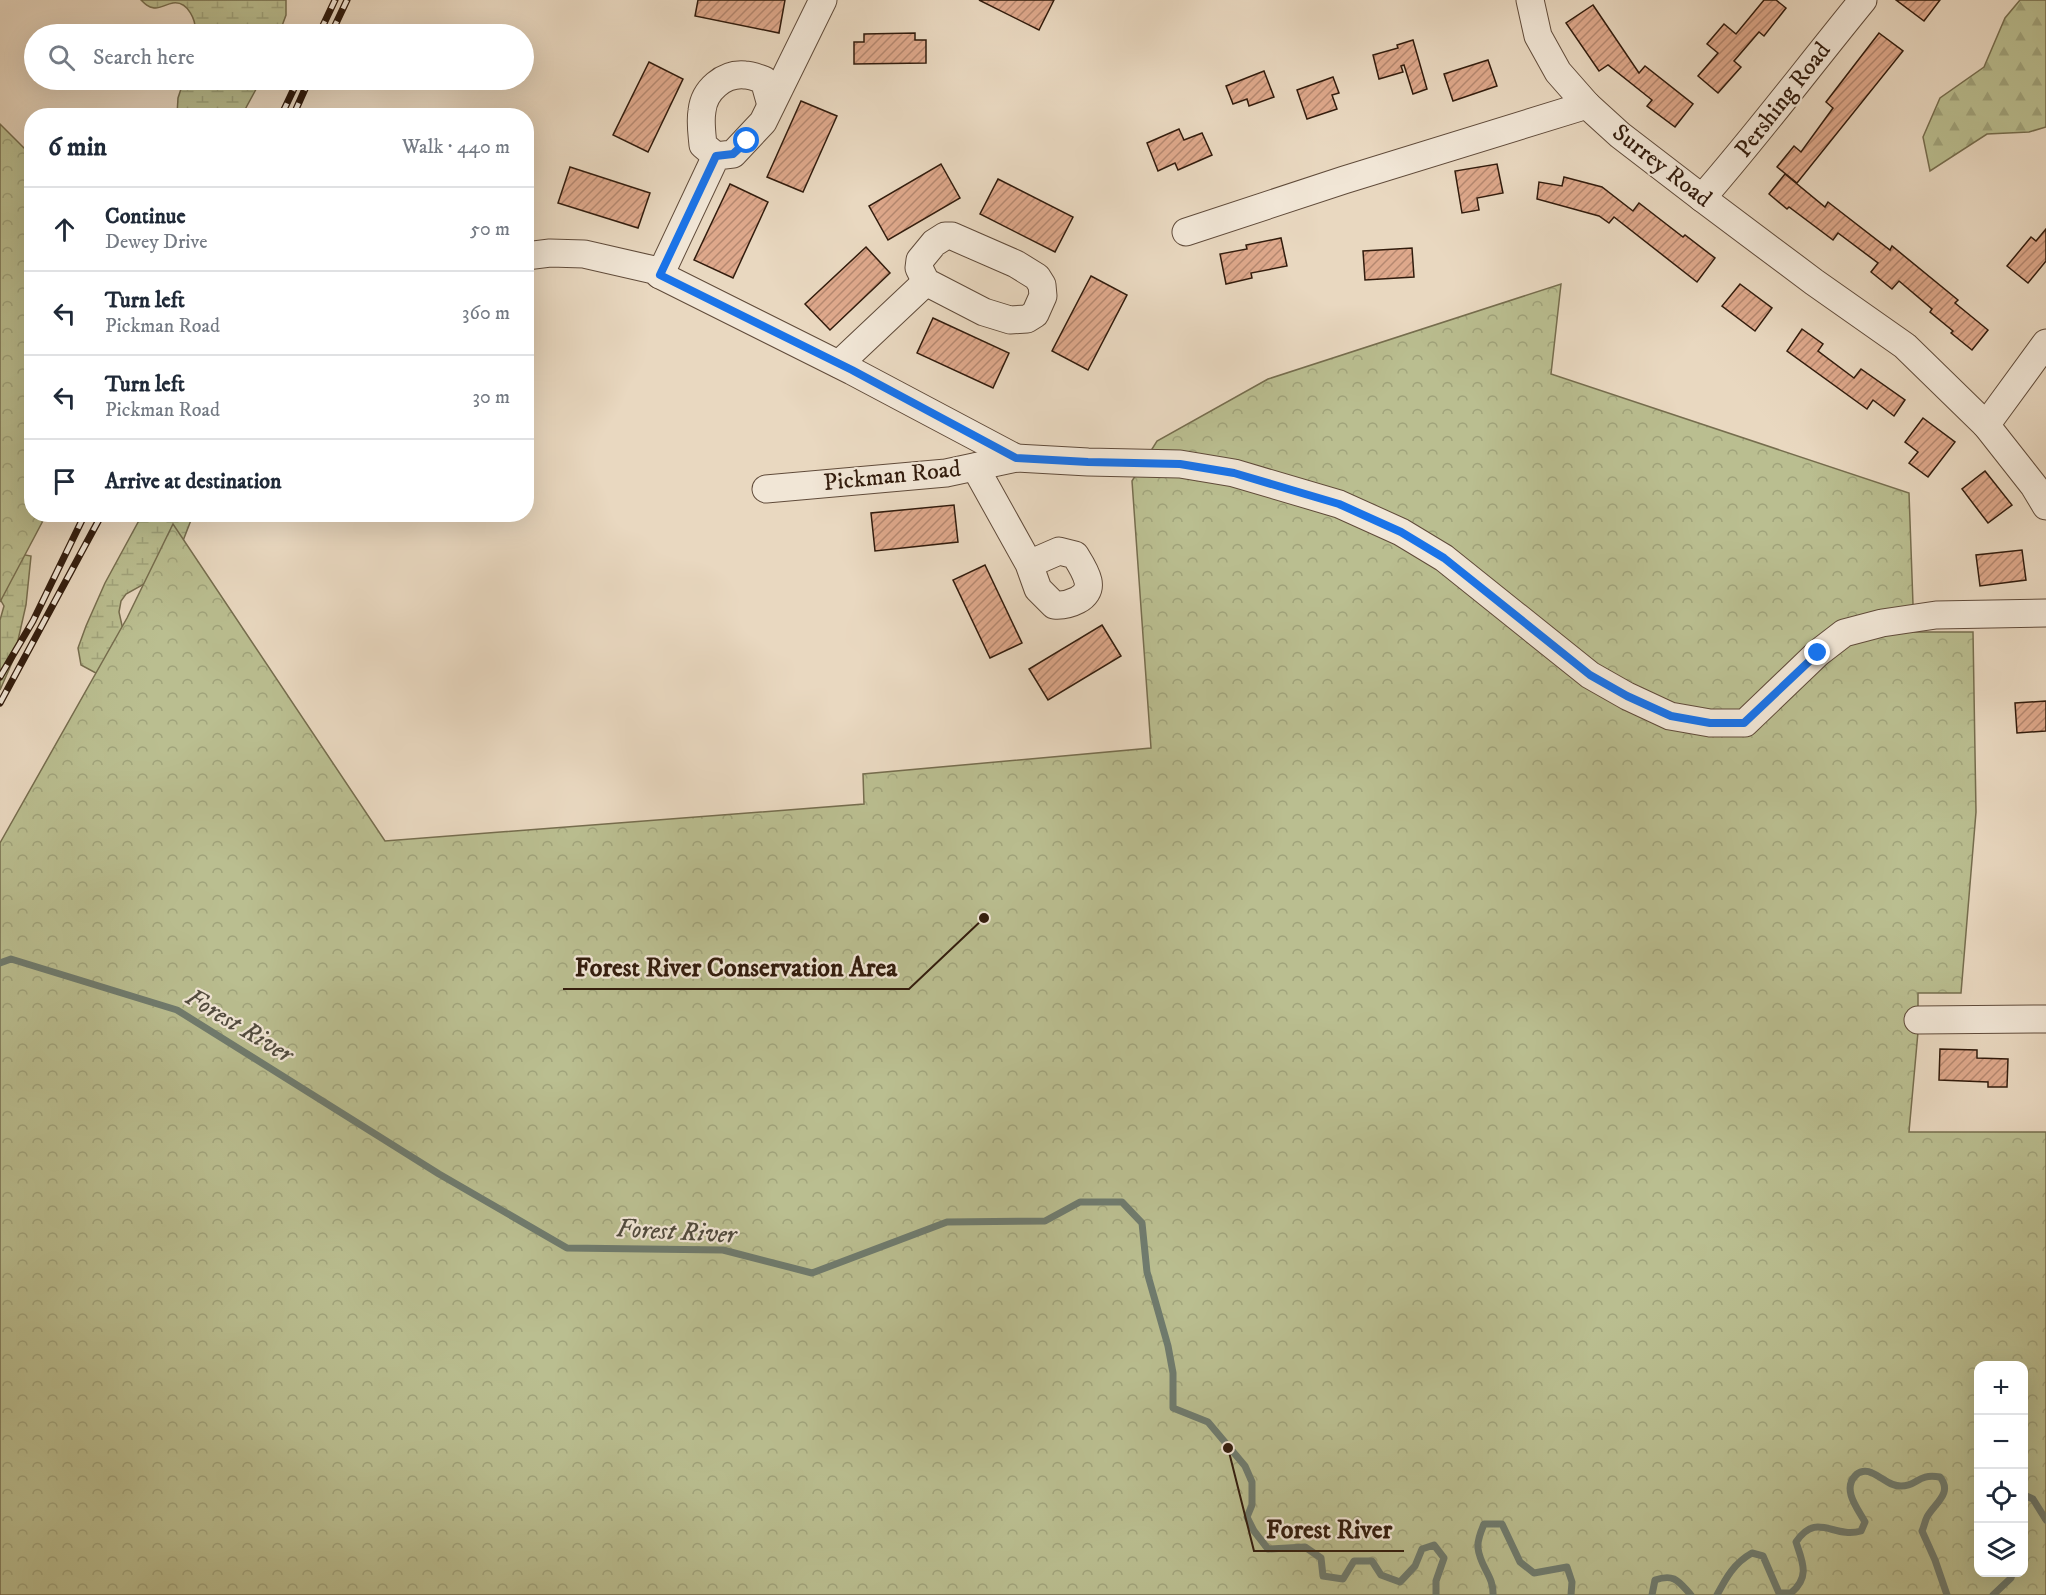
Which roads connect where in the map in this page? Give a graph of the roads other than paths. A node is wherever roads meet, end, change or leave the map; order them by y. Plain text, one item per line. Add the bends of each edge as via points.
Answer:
1 (823, 0) edge
2 (1530, 0) edge
3 (1863, 0) edge
4 (771, 105) junction
5 (1587, 105) junction
6 (716, 156) junction
7 (1702, 198) junction
8 (1186, 232) dead end
9 (534, 255) edge
10 (660, 275) junction
11 (926, 282) dead end
12 (2046, 343) edge
13 (839, 364) junction
14 (1986, 425) junction
15 (1016, 458) junction
16 (975, 467) junction
17 (766, 489) dead end
18 (2046, 506) edge
19 (1029, 564) dead end
20 (2046, 613) edge
21 (2046, 1019) edge
22 (1918, 1020) dead end

1 - 4 street
2 - 5 street, Surrey Road via 1538,36 1558,72
3 - 7 street, Pershing Road
4 - 6 street via 763,122 733,154
4 - 6 street via 764,80 746,75 727,76 711,89 702,108 701,128 703,145
5 - 7 street, Surrey Road
5 - 8 street
6 - 10 street
7 - 14 street, Surrey Road via 1905,346
9 - 10 street, Pickman Road via 584,254 654,270
10 - 13 street, Pickman Road
11 - 13 street
12 - 14 street
13 - 15 street, Pickman Road
14 - 18 street, Surrey Road
15 - 16 street, Pickman Road
15 - 20 street, Pickman Road via 1180,464 1234,473 1339,504 1401,532 1444,558 1590,675 1671,716 1710,723 1744,723 1844,633 1936,615
16 - 17 street, Pickman Road
16 - 19 street
21 - 22 street

